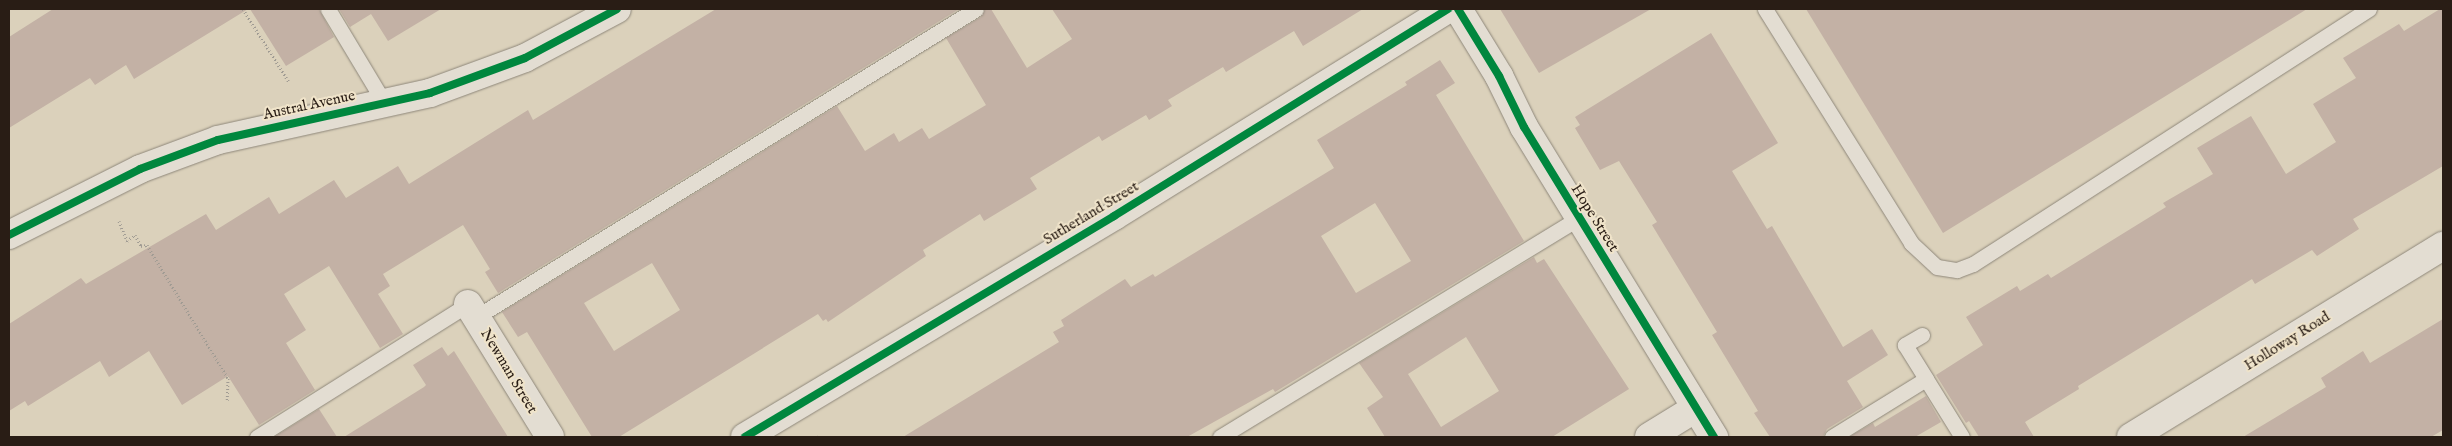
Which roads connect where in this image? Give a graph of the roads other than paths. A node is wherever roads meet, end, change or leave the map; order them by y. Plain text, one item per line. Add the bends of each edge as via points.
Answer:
1 (328, 9) edge
2 (617, 9) edge
3 (976, 9) edge
4 (1448, 9) edge
5 (1458, 9) edge
6 (1765, 9) edge
7 (2369, 9) edge
8 (385, 104) junction
9 (1579, 218) junction
10 (9, 235) edge
11 (2443, 246) edge
12 (472, 310) junction
13 (1922, 335) dead end
14 (1926, 379) junction
15 (1696, 408) junction
16 (257, 437) edge
17 (550, 437) edge
18 (745, 437) edge
19 (1220, 437) edge
20 (1649, 437) edge
21 (1714, 437) edge
22 (1832, 437) edge
23 (1962, 437) edge
24 (2131, 437) edge

1 - 8 lane
2 - 8 street, Austral Avenue via 525,58 475,78
3 - 12 lane
4 - 18 street, Sutherland Street via 1114,216
5 - 9 street, Hope Street via 1499,76 1520,122
6 - 7 lane via 1911,243 1937,267 1957,270 1981,259
8 - 10 street, Austral Avenue via 312,116 218,140 140,170
9 - 15 street, Hope Street
9 - 19 lane
11 - 24 street, Holloway Road
12 - 16 lane
12 - 17 street, Newman Street
13 - 14 lane via 1905,345
14 - 22 lane
14 - 23 lane
15 - 20 street
15 - 21 street, Hope Street

